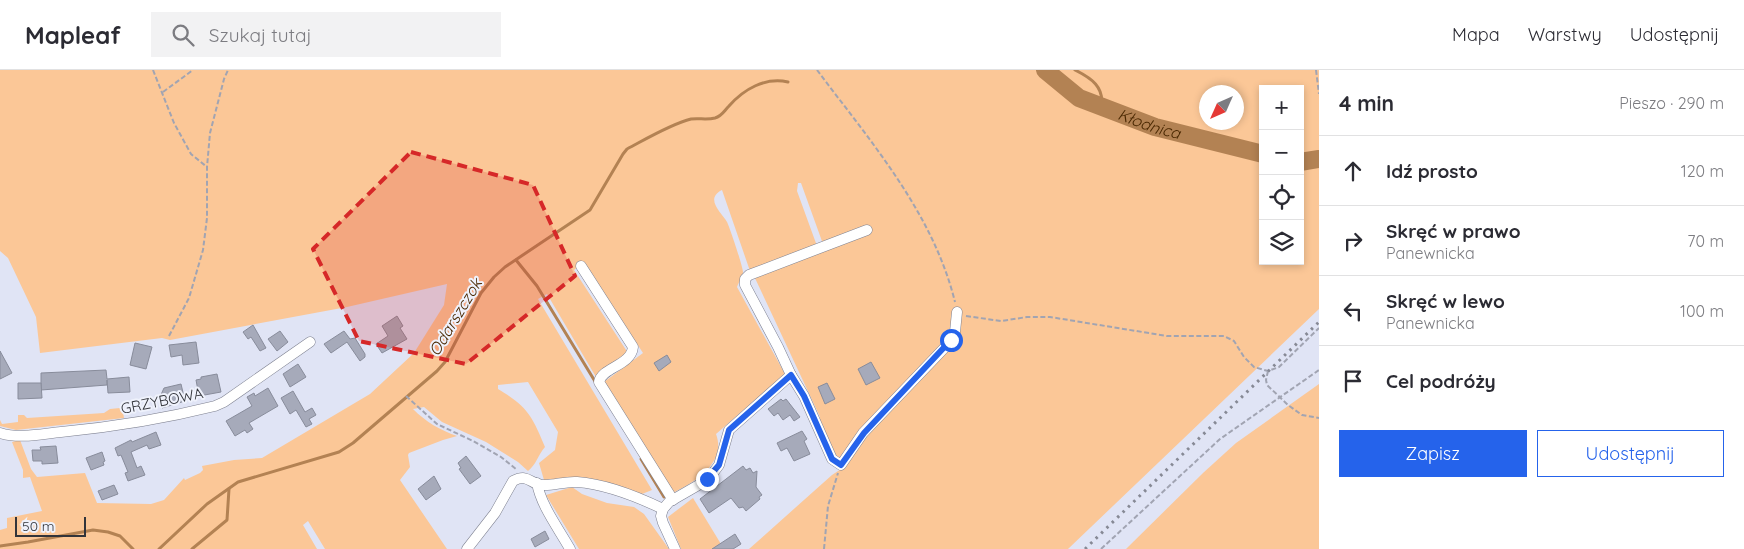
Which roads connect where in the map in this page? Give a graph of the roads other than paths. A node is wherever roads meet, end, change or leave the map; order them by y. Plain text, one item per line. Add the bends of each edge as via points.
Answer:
1 (867, 230) dead end
2 (581, 266) dead end
3 (958, 312) road end
4 (310, 342) dead end
5 (791, 375) junction
6 (0, 433) edge
7 (537, 483) junction
8 (673, 500) junction
9 (663, 509) junction
10 (467, 549) edge
11 (570, 549) edge
12 (675, 549) edge

1 - 5 street via 749,275 745,280
2 - 8 street via 633,348 629,358 602,376 600,382
3 - 5 street via 951,340 837,462
4 - 6 street, GRZYBOWA via 215,406 141,423 18,436
5 - 8 street via 729,430 719,465 713,473
7 - 9 street via 579,482
7 - 10 street via 526,477 514,480 495,513
7 - 11 street
8 - 9 street
9 - 12 street via 662,523

